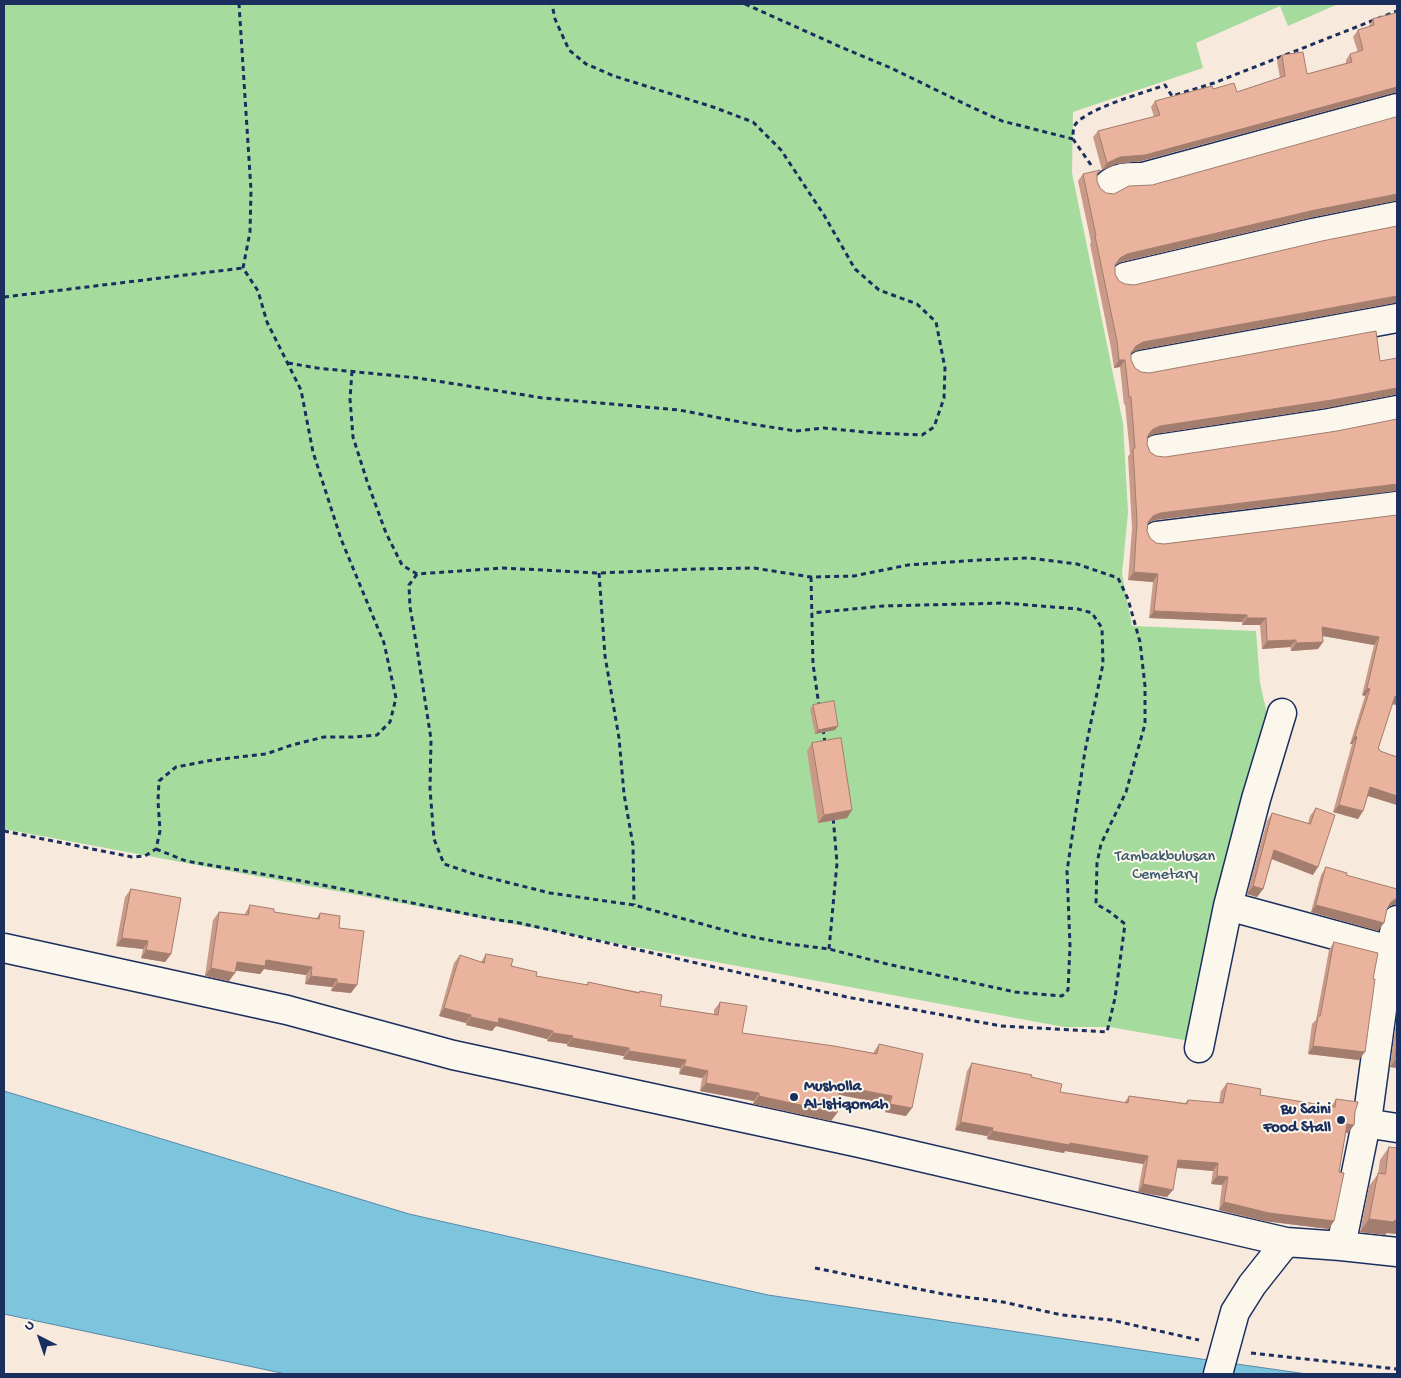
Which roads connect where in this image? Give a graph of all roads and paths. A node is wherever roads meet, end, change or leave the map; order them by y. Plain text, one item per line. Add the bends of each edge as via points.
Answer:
1 (239, 4) edge
2 (552, 4) edge
3 (745, 4) edge
4 (1397, 11) edge
5 (1397, 108) edge
6 (1073, 139) junction
7 (1107, 186) joint
8 (1397, 216) edge
9 (243, 268) junction
10 (1125, 277) dead end
11 (4, 297) edge
12 (1397, 318) edge
13 (288, 363) junction
14 (1141, 365) dead end
15 (352, 372) junction
16 (1397, 410) edge
17 (1157, 449) dead end
18 (1397, 506) edge
19 (1157, 536) dead end
20 (599, 573) junction
21 (417, 574) junction
22 (811, 577) junction
23 (812, 612) junction
24 (820, 711) edge
25 (1282, 714) dead end
26 (822, 721) edge
27 (825, 749) edge
28 (832, 807) edge
29 (4, 831) edge
30 (156, 850) junction
31 (634, 905) junction
32 (1228, 906) junction
33 (1397, 920) edge
34 (4, 948) edge
35 (829, 950) junction
36 (1390, 950) junction
37 (1199, 1048) dead end
38 (1366, 1118) junction
39 (1397, 1128) edge
40 (1286, 1242) junction
41 (1341, 1246) junction
42 (1397, 1252) edge
43 (815, 1268) dead end
44 (1222, 1358) edge
45 (1397, 1369) edge

1 - 9 path via 251,190 250,232
2 - 15 path via 569,50 586,64 753,122 781,150 855,269 879,290 917,304 936,322 945,368 944,398 934,427 922,435 824,428 796,431 679,410 543,398 418,378
3 - 6 path via 1002,121
4 - 6 path via 1214,83 1172,96 1166,85 1100,108 1083,116 1074,126
5 - 7 street via 1143,176 1119,178
6 - 7 path
8 - 10 street
9 - 11 path
9 - 13 path via 258,291 267,322
12 - 14 street
13 - 15 path
13 - 30 path via 301,390 313,452 341,539 384,642 396,698 390,722 377,734 324,737 266,754 176,767 159,780 160,831
15 - 21 path via 353,437 364,472 386,533 402,565
16 - 17 street
18 - 19 street
20 - 21 path via 503,568
20 - 22 path via 754,568
20 - 31 path via 606,656 633,845
21 - 31 path via 409,585 410,607 431,739 434,839 444,864 550,893
22 - 23 path
22 - 30 path via 854,576 915,564 1029,558 1076,564 1118,578 1128,599 1140,642 1145,724 1126,792 1101,844 1097,863 1096,904 1125,924 1107,1032 1001,1026 847,997 515,922 186,861
23 - 24 path via 813,664
23 - 35 path via 883,606 1004,603 1078,609 1092,613 1102,628 1103,664 1085,751 1067,870 1068,990 1062,996 1016,992
25 - 32 street
26 - 27 path
28 - 35 path via 837,863
29 - 30 path via 132,857 145,856
31 - 35 path via 738,934
32 - 36 street
32 - 37 street
33 - 36 street
34 - 40 street via 287,1010 453,1055 860,1143
36 - 38 street
38 - 39 street
38 - 41 street
40 - 41 street
40 - 44 street via 1235,1312
41 - 42 street
43 - 44 path via 943,1294 1168,1332
44 - 45 path via 1250,1353

